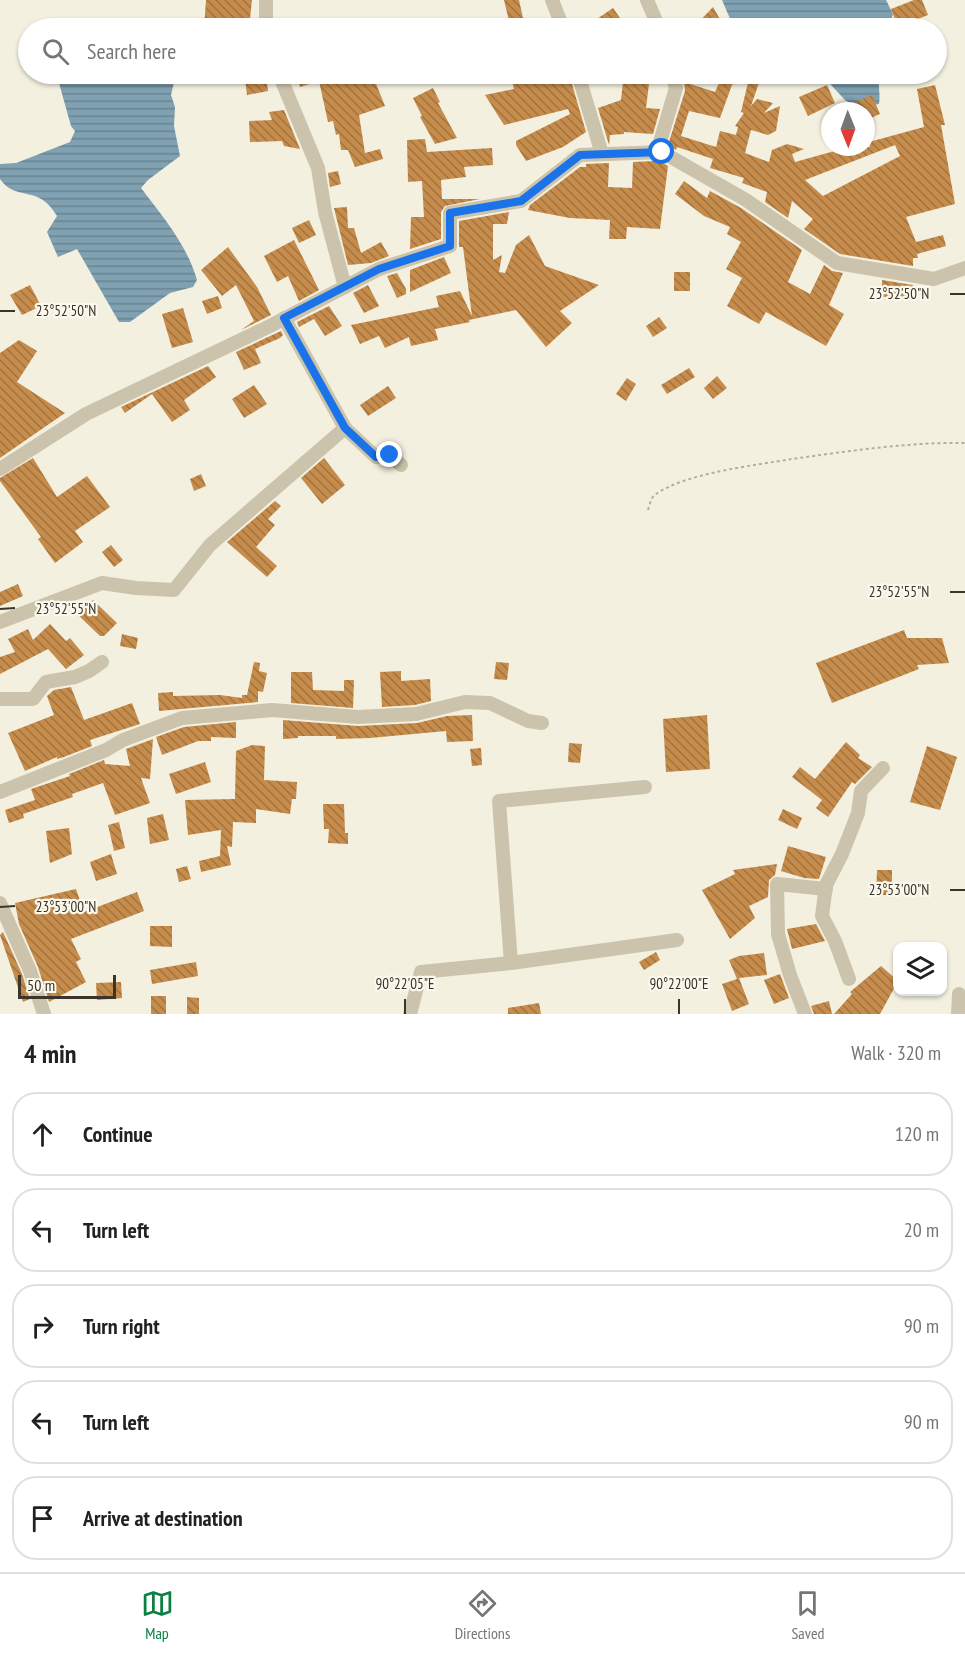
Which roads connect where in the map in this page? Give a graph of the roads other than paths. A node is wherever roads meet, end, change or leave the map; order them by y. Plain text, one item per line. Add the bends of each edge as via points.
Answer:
1 (266, 0) edge
2 (552, 0) edge
3 (647, 0) edge
4 (266, 18) edge
5 (558, 18) edge
6 (655, 18) edge
7 (283, 84) edge
8 (581, 84) edge
9 (675, 84) edge
10 (657, 152) junction
11 (602, 154) junction
12 (965, 268) edge
13 (345, 287) junction
14 (284, 318) junction
15 (345, 428) junction
16 (401, 465) dead end
17 (0, 469) edge
18 (0, 622) edge
19 (102, 662) dead end
20 (0, 699) edge
21 (542, 723) dead end
22 (883, 768) dead end
23 (645, 787) dead end
24 (0, 792) edge
25 (826, 889) junction
26 (0, 903) edge
27 (676, 940) dead end
28 (511, 963) junction
29 (849, 979) dead end
30 (959, 994) dead end
31 (44, 1014) edge
32 (410, 1014) edge
33 (805, 1014) edge
34 (958, 1014) edge

1 - 4 street
2 - 5 street
3 - 6 street
7 - 13 street via 318,168
8 - 11 street
9 - 10 street
10 - 11 street
10 - 12 street via 746,200 837,263 934,279
11 - 13 street via 580,155 521,201 450,213 450,246 379,269
13 - 14 street
14 - 15 street
14 - 17 street via 86,414
15 - 16 street via 376,457 390,455
15 - 18 street via 210,545 174,590 102,583
19 - 20 street via 75,677 46,682 33,699
21 - 24 street via 528,721 490,703 465,702 416,714 358,717 272,710 182,718
22 - 25 street via 861,791 858,813
23 - 28 street via 499,801
25 - 29 street via 822,916
25 - 33 street via 777,884 778,934
26 - 31 street
27 - 28 street
28 - 32 street via 422,972
30 - 34 street

